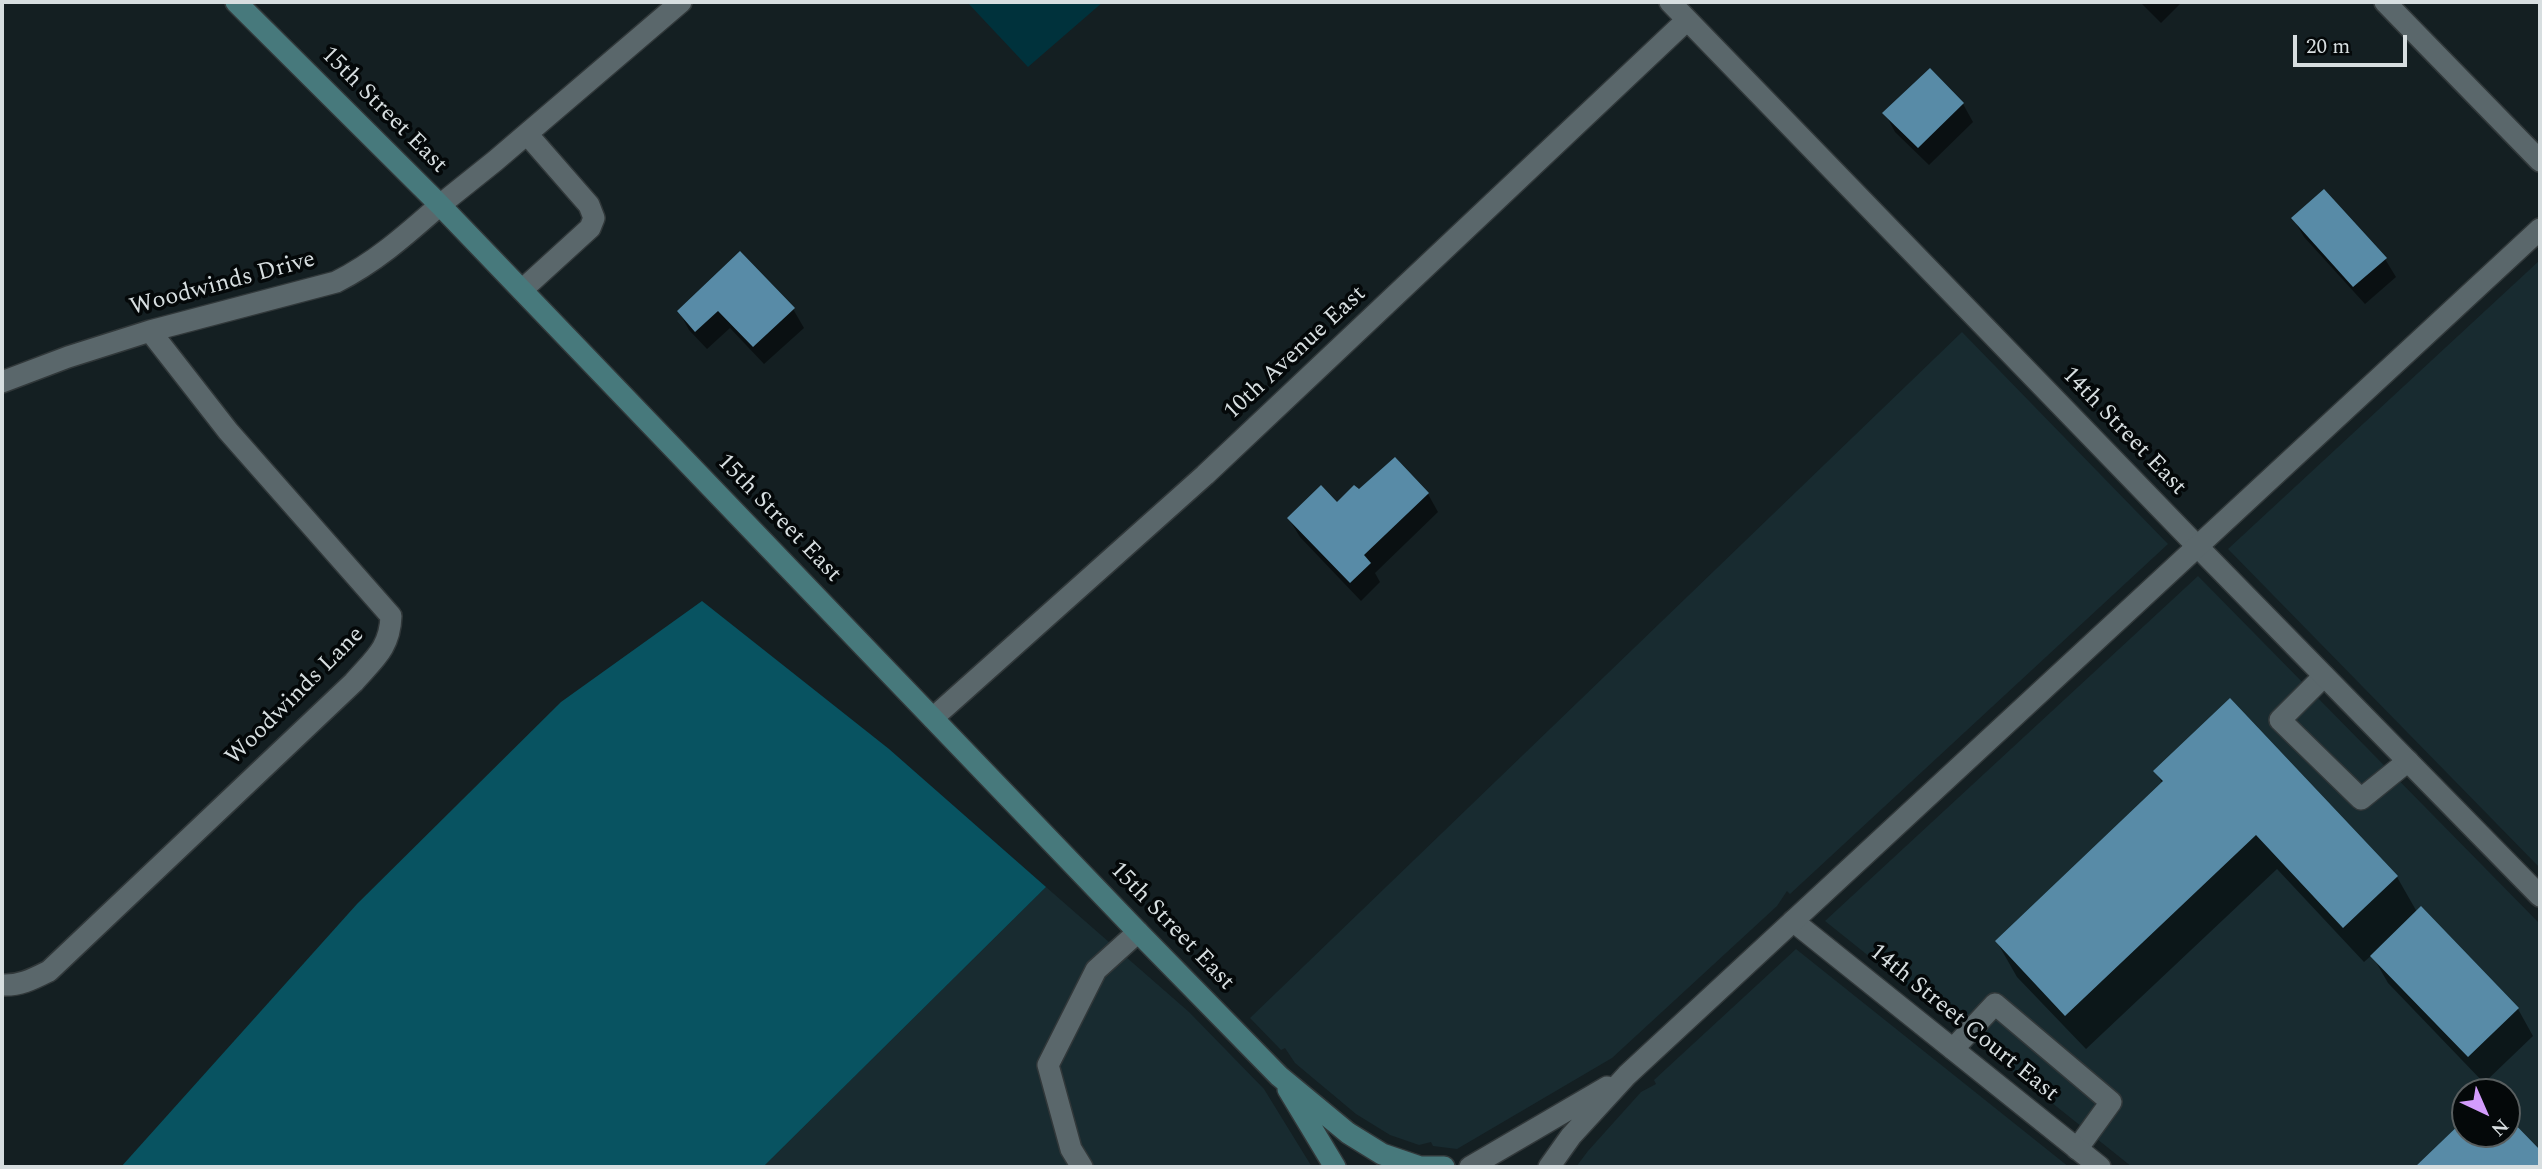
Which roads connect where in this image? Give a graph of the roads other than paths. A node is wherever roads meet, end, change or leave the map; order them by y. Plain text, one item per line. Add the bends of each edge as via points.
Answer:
1 (236, 2) edge
2 (681, 2) edge
3 (1670, 2) edge
4 (2385, 2) edge
5 (1687, 20) junction
6 (527, 134) junction
7 (2540, 162) edge
8 (440, 205) junction
9 (2540, 229) edge
10 (522, 290) junction
11 (150, 331) junction
12 (2, 382) edge
13 (2198, 547) junction
14 (2324, 676) junction
15 (933, 718) junction
16 (2408, 761) junction
17 (2540, 896) edge
18 (1793, 921) junction
19 (1138, 932) junction
20 (2, 985) edge
21 (1953, 1049) junction
22 (1627, 1075) junction
23 (1279, 1076) junction
24 (2077, 1149) junction
25 (1082, 1167) edge
26 (1335, 1167) edge
27 (1420, 1167) edge
28 (1444, 1167) edge
29 (1469, 1167) edge
30 (1549, 1167) edge
31 (2100, 1167) edge

1 - 8 main road, 15th Street East
2 - 6 street, Woodwinds Drive
3 - 5 street, 14th Street East
4 - 7 street
5 - 13 street, 14th Street East
5 - 15 street, 10th Avenue East via 1205,475
6 - 8 street, Woodwinds Drive
6 - 10 street via 589,205 594,218 590,228
8 - 10 main road, 15th Street East
8 - 11 street, Woodwinds Drive via 382,255 336,282
9 - 13 street
10 - 15 main road, 15th Street East
11 - 12 street, Woodwinds Drive
11 - 20 street, Woodwinds Lane via 228,431 391,616 391,631 388,642 354,682 49,971 26,983
13 - 14 street, 14th Street East
13 - 18 street
14 - 16 street, 14th Street East
14 - 16 street via 2280,720 2361,799
15 - 19 main road, 15th Street East
16 - 17 street, 14th Street East
18 - 21 street, 14th Street Court East
18 - 22 street
19 - 23 main road, 15th Street East
19 - 25 street via 1096,970 1048,1065 1071,1149
21 - 24 street, 14th Street Court East
21 - 24 street via 1994,1004 2111,1102
22 - 29 street
22 - 30 street
23 - 26 main road, 15th Street East
23 - 27 main road, 15th Street East via 1348,1133 1382,1154
24 - 31 street, 14th Street Court East
27 - 28 main road, 15th Street East

